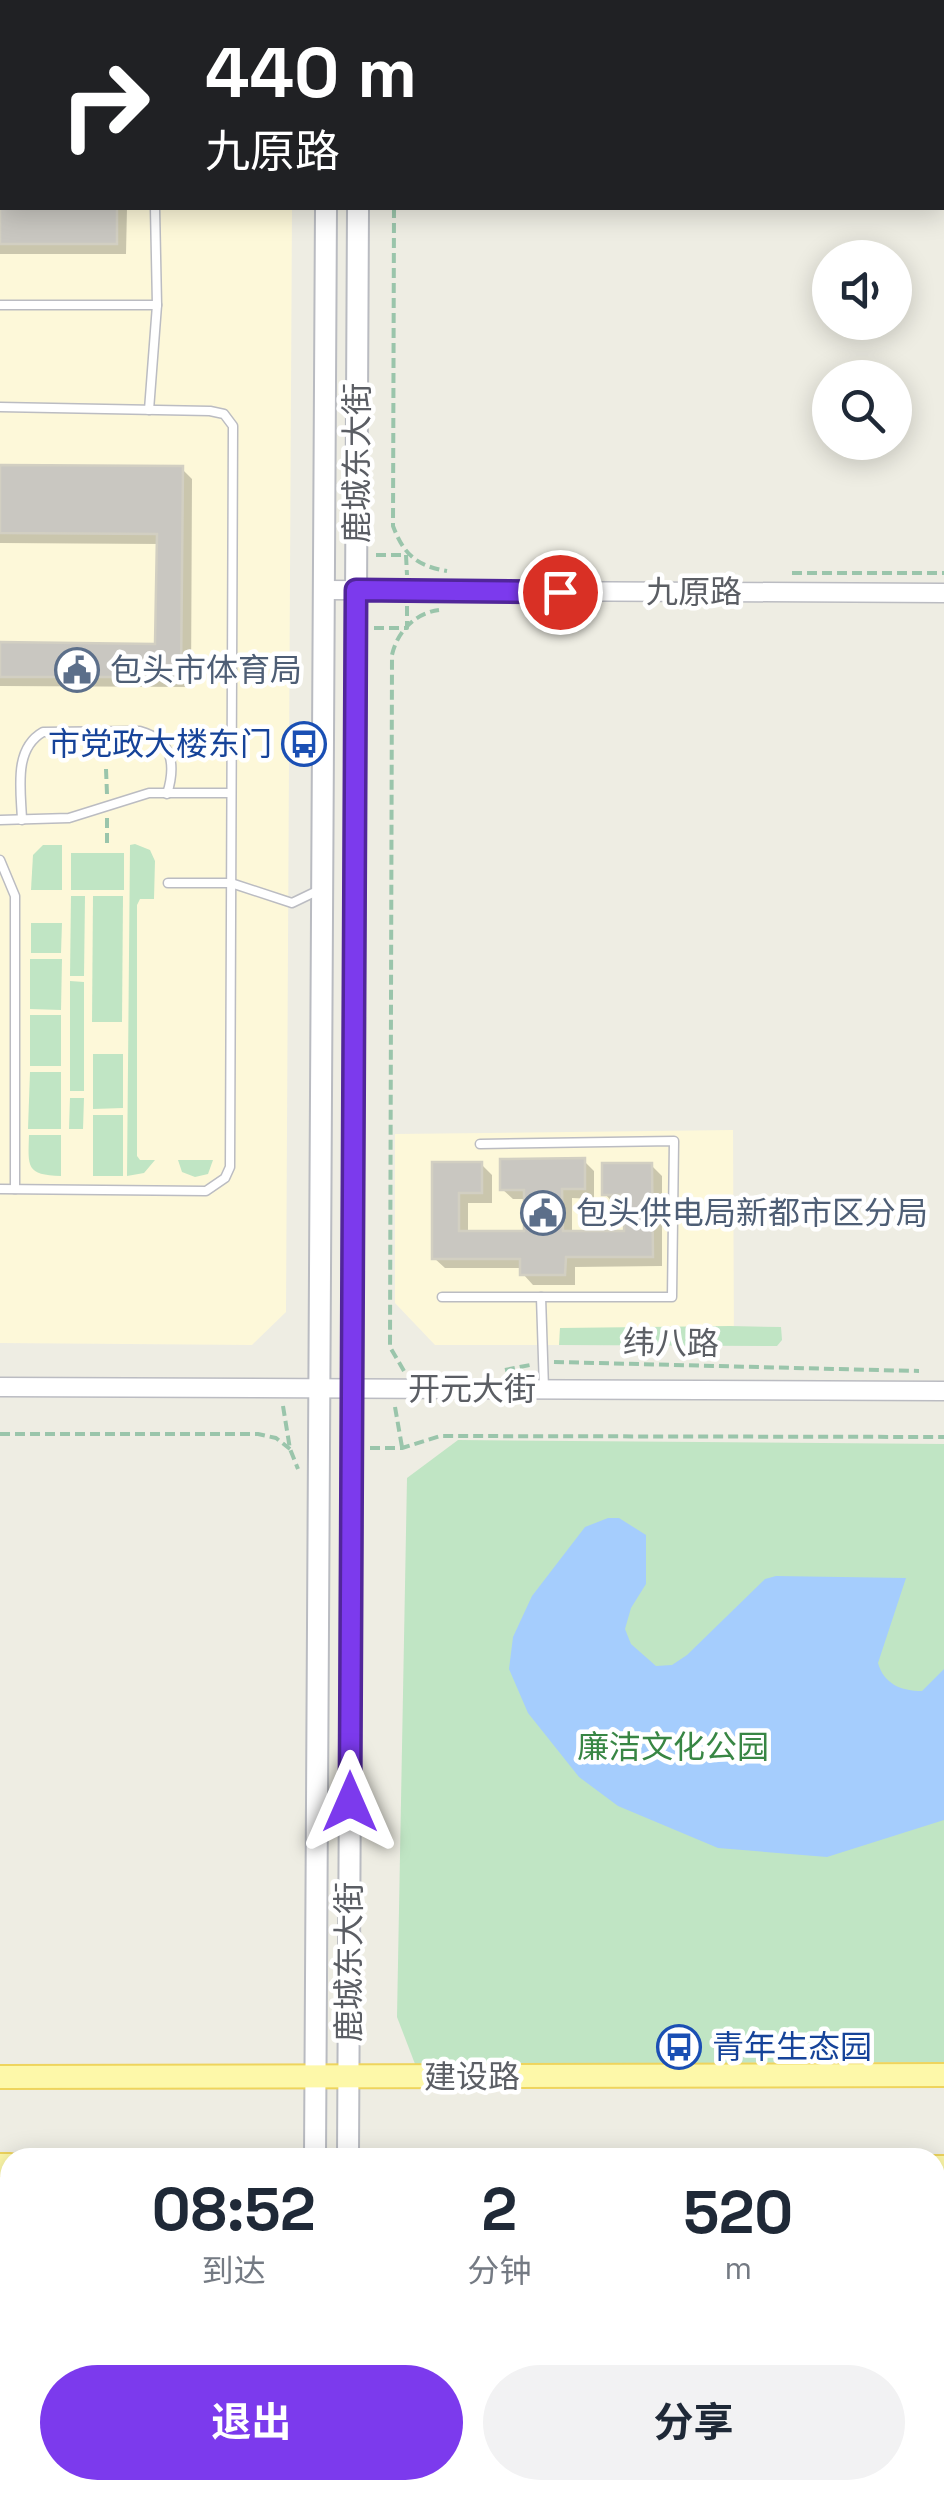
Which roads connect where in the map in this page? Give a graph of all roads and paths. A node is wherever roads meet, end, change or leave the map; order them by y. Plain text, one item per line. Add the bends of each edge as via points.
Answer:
1 (156, 210) edge
2 (326, 210) edge
3 (358, 210) edge
4 (394, 210) edge
5 (0, 305) edge
6 (157, 305) junction
7 (0, 407) edge
8 (149, 410) junction
9 (456, 572) dead end
10 (788, 573) dead end
11 (944, 573) edge
12 (324, 590) junction
13 (356, 590) junction
14 (944, 593) edge
15 (406, 628) dead end
16 (232, 793) junction
17 (167, 794) junction
18 (0, 820) edge
19 (22, 820) junction
20 (0, 860) edge
21 (168, 882) dead end
22 (231, 883) junction
23 (322, 888) junction
24 (480, 1144) dead end
25 (0, 1189) edge
26 (15, 1190) junction
27 (442, 1297) dead end
28 (541, 1297) junction
29 (544, 1362) junction
30 (490, 1372) dead end
31 (925, 1372) dead end
32 (408, 1374) dead end
33 (0, 1387) edge
34 (320, 1387) junction
35 (280, 1388) junction
36 (352, 1388) junction
37 (544, 1388) junction
38 (944, 1391) edge
39 (0, 1434) edge
40 (944, 1438) edge
41 (402, 1448) dead end
42 (944, 2075) edge
43 (316, 2076) junction
44 (0, 2077) edge
45 (348, 2077) junction
46 (316, 2148) edge
47 (348, 2148) edge

1 - 6 lane
2 - 12 main road, 鹿城东大街
3 - 13 main road, 鹿城东大街
4 - 9 path via 393,526 406,555
5 - 6 lane
6 - 8 lane
7 - 8 lane
8 - 16 lane via 219,412 233,426
10 - 11 path, 九原路
12 - 13 street, 九原路
12 - 23 main road, 鹿城东大街
13 - 14 street, 九原路
13 - 36 main road, 鹿城东大街
15 - 32 path via 392,655 390,1347
16 - 17 lane
16 - 22 lane
17 - 19 lane via 149,792 70,818
17 - 19 lane via 171,756 150,734 43,732 23,758
18 - 19 lane
20 - 26 lane via 15,896
21 - 22 lane
22 - 23 lane via 292,903
22 - 26 lane via 225,1178 197,1192
23 - 34 main road, 鹿城东大街
24 - 28 lane via 674,1140 672,1297
25 - 26 lane
27 - 28 lane
28 - 29 lane
29 - 30 path, 纬八路
29 - 31 path, 纬八路
29 - 37 lane
33 - 35 street, 开元大街
34 - 35 street, 开元大街
34 - 36 street, 开元大街
34 - 43 main road, 鹿城东大街
35 - 39 path via 290,1449 258,1434
36 - 37 street, 开元大街
36 - 45 main road, 鹿城东大街
37 - 38 street, 开元大街
40 - 41 path via 440,1436
42 - 45 main road, 建设路
43 - 44 main road, 建设路
43 - 45 main road, 建设路
43 - 46 main road, 鹿城东大街
45 - 47 main road, 鹿城东大街

